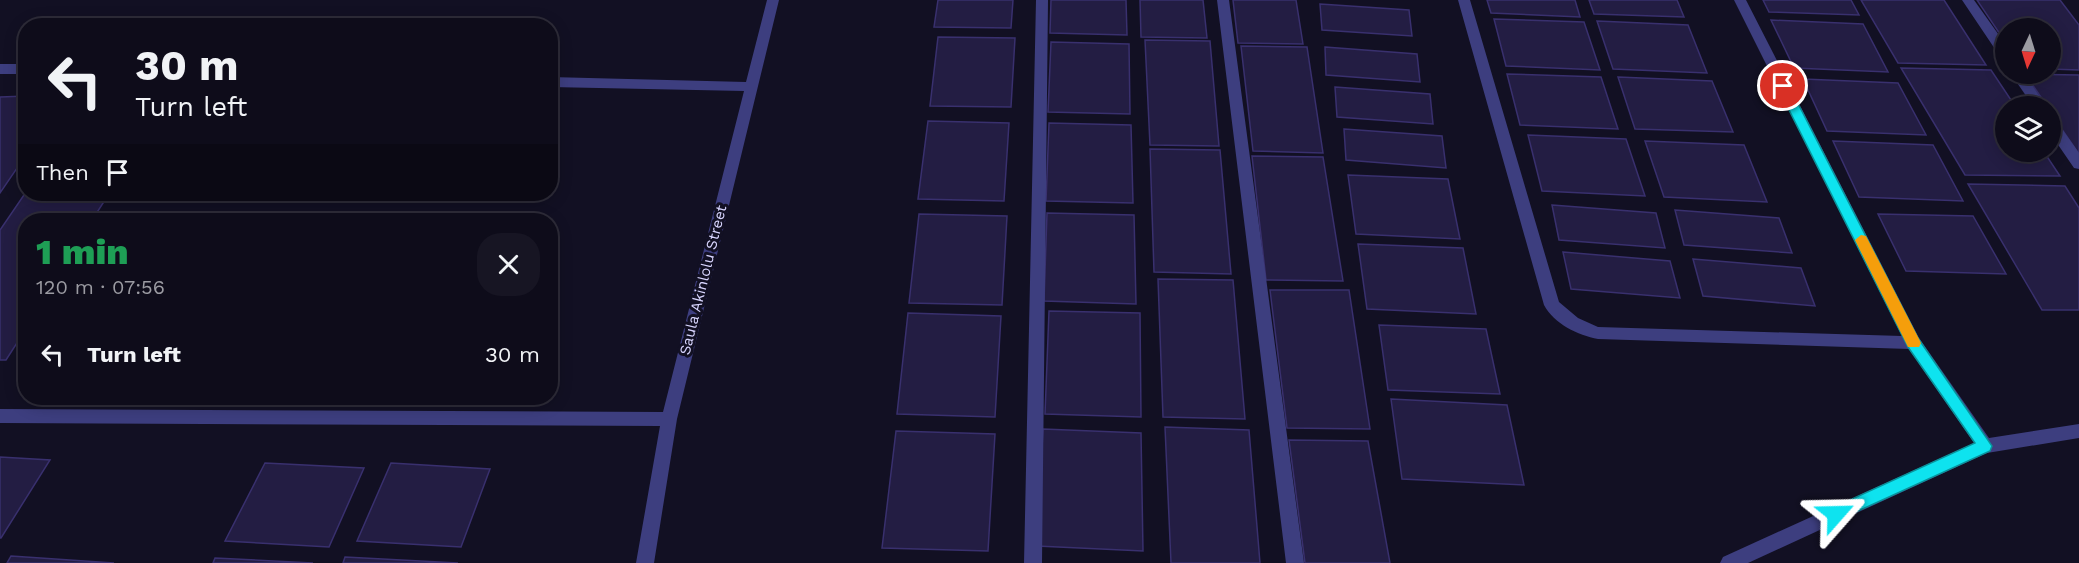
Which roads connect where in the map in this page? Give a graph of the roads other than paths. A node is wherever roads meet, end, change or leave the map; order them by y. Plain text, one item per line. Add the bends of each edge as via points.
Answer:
1 (772, 0) edge
2 (1042, 0) edge
3 (1223, 0) edge
4 (1464, 0) edge
5 (1740, 0) edge
6 (1968, 0) edge
7 (1995, 39) edge
8 (0, 69) edge
9 (18, 69) edge
10 (558, 82) edge
11 (751, 87) junction
12 (2061, 138) edge
13 (2079, 164) edge
14 (1913, 343) junction
15 (0, 416) edge
16 (669, 419) junction
17 (2079, 431) edge
18 (1985, 446) junction
19 (645, 563) edge
20 (1033, 563) edge
21 (1295, 563) edge
22 (1730, 563) edge

1 - 11 street, Saula Akinlolu Street
2 - 20 street
3 - 21 street
4 - 14 street via 1552,305 1566,319 1598,333
5 - 14 street
6 - 7 street
8 - 9 street
10 - 11 street
11 - 16 street, Saula Akinlolu Street
12 - 13 street
14 - 18 street
15 - 16 street
16 - 19 street, Saula Akinlolu Street
17 - 18 street
18 - 22 street

